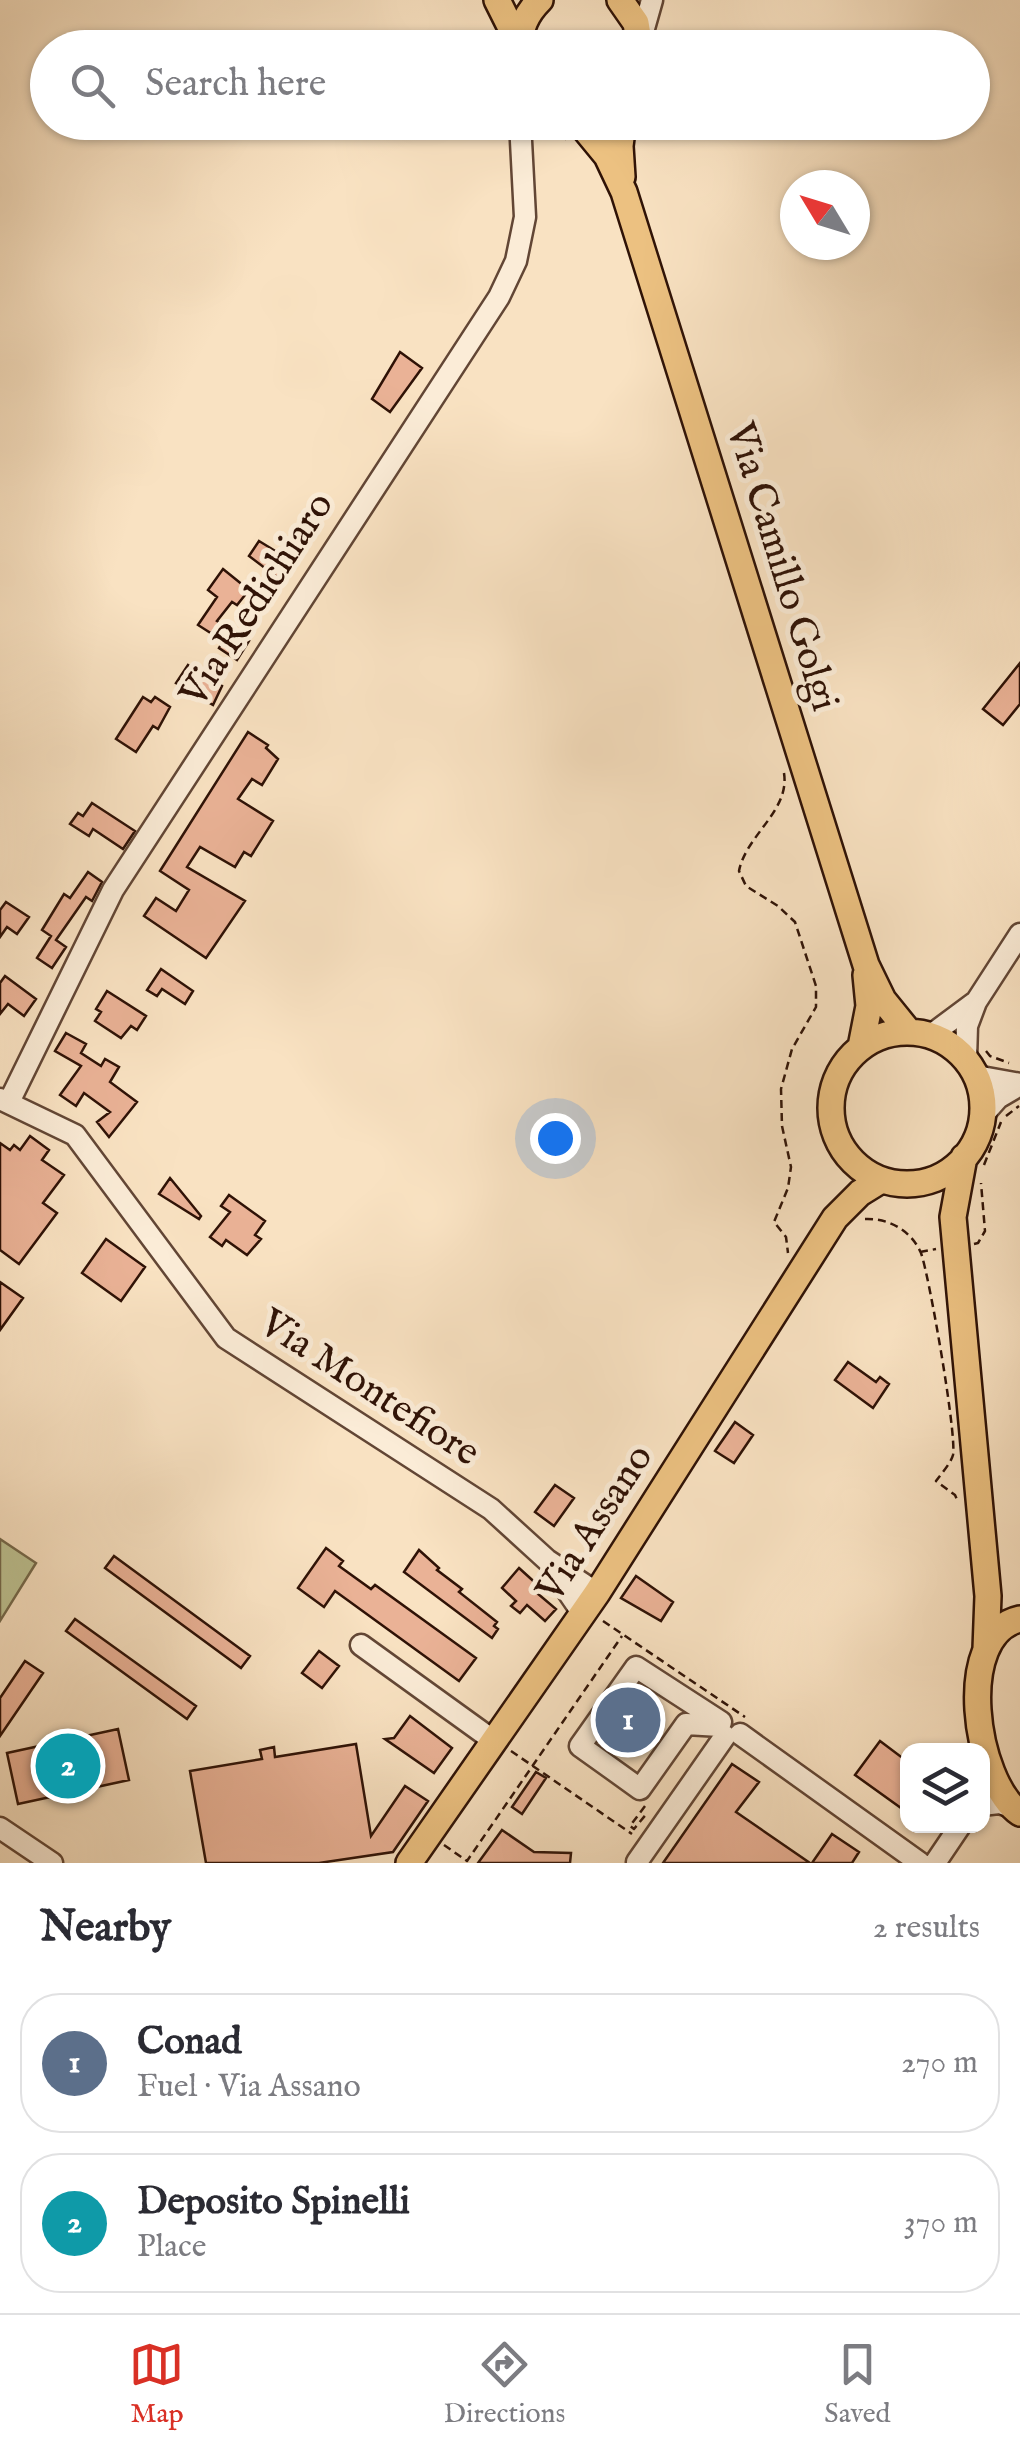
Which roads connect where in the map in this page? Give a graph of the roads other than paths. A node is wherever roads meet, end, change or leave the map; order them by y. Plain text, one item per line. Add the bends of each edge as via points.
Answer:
1 (497, 0) edge
2 (540, 0) edge
3 (620, 0) edge
4 (652, 0) edge
5 (511, 30) edge
6 (524, 30) edge
7 (637, 30) edge
8 (644, 30) edge
9 (521, 140) edge
10 (586, 140) edge
11 (622, 140) edge
12 (624, 192) junction
13 (1020, 934) edge
14 (866, 965) junction
15 (976, 1002) junction
16 (920, 1034) junction
17 (861, 1047) junction
18 (974, 1060) junction
19 (1018, 1078) edge
20 (4, 1100) edge
21 (982, 1116) junction
22 (846, 1153) junction
23 (964, 1158) junction
24 (881, 1180) junction
25 (914, 1184) junction
26 (954, 1217) junction
27 (834, 1218) junction
28 (985, 1563) junction
29 (590, 1604) junction
30 (1020, 1615) edge
31 (361, 1645) dead end
32 (986, 1649) junction
33 (727, 1729) junction
34 (494, 1741) junction
35 (983, 1743) edge
36 (990, 1767) edge
37 (990, 1805) edge
38 (1017, 1813) edge
39 (0, 1828) edge
40 (955, 1833) edge
41 (638, 1862) edge
42 (52, 1863) edge
43 (409, 1863) edge
44 (920, 1863) edge
45 (935, 1863) edge

1 - 5 main road
2 - 6 main road
3 - 7 main road
4 - 8 street
9 - 20 street, Via Redichiaro via 526,216 516,262 498,297 113,890
10 - 12 main road, Via Camillo Golgi via 607,156
11 - 12 main road, Via Camillo Golgi
12 - 14 main road, Via Camillo Golgi
13 - 15 street
14 - 16 main road, Via Camillo Golgi via 883,1000
14 - 17 main road, Via Camillo Golgi
15 - 16 street
15 - 18 street via 967,1026
16 - 17 main road via 884,1035
16 - 18 main road
17 - 22 main road via 839,1073 830,1106
18 - 19 street
18 - 21 main road
19 - 21 street
20 - 29 street, Via Montefiore via 74,1135 226,1338 491,1509
21 - 23 main road
22 - 24 main road
22 - 27 main road, Via Assano
23 - 25 main road
23 - 26 main road
24 - 25 main road
24 - 27 main road, Via Assano
25 - 26 main road
26 - 28 main road
27 - 29 main road, Via Assano
28 - 30 main road via 1000,1596
28 - 32 main road
29 - 34 main road, Via Assano
30 - 32 main road
31 - 34 street
32 - 35 main road via 978,1704
33 - 33 street via 636,1667 580,1746 640,1788 686,1724
33 - 41 street
33 - 44 street
34 - 43 main road, Via Assano
36 - 38 main road
37 - 38 street
39 - 42 street
40 - 45 street

